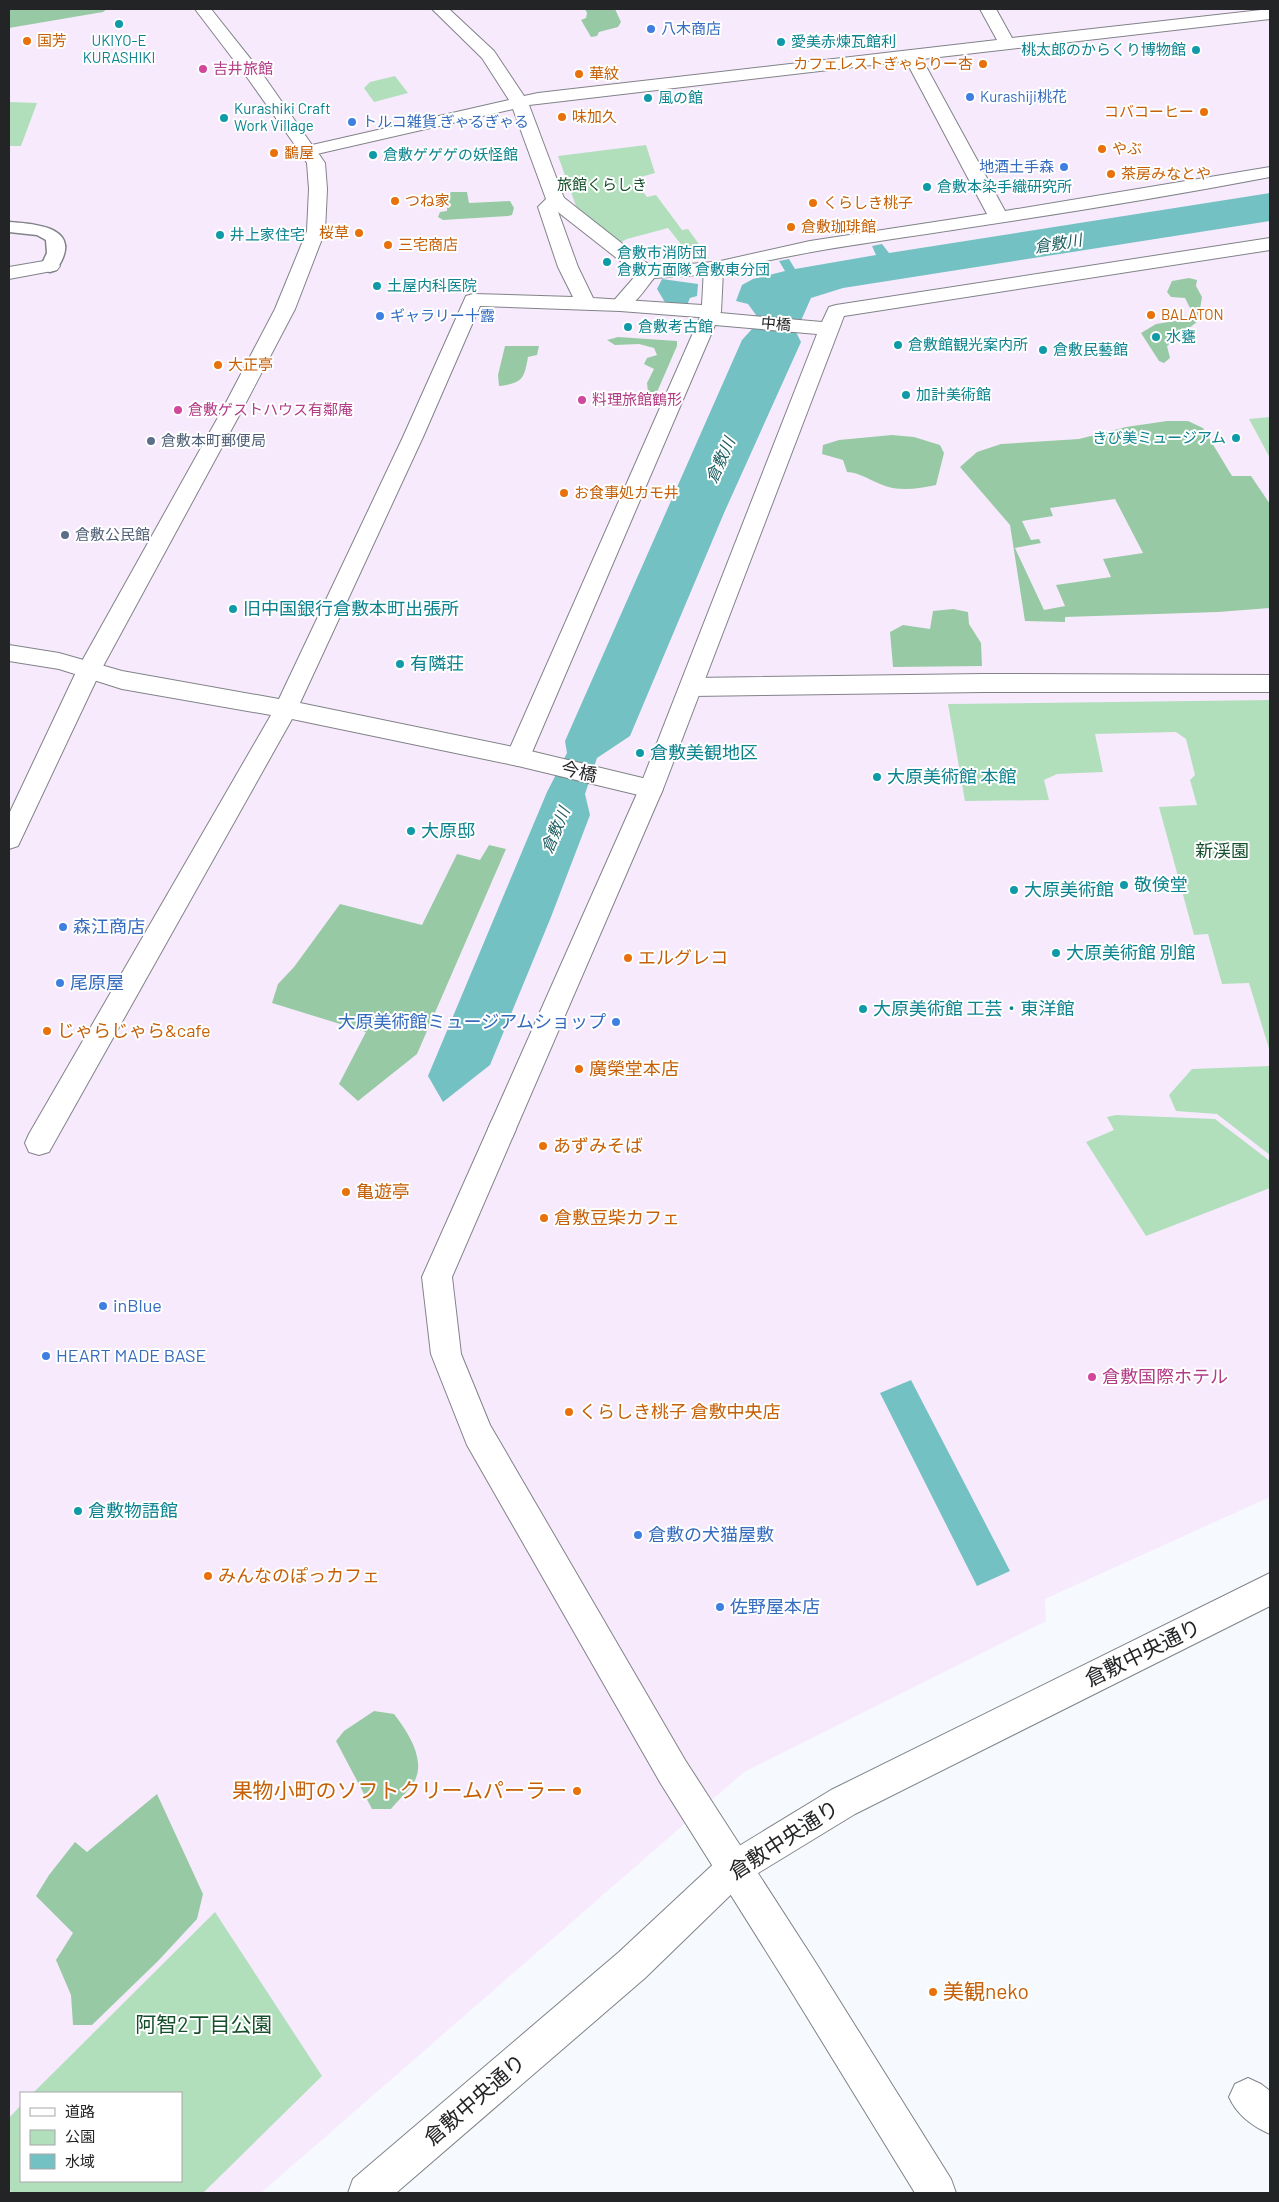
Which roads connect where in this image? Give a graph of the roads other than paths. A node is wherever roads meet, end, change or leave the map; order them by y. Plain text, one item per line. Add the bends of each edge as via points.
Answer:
1 (203, 9) edge
2 (440, 9) edge
3 (988, 9) edge
4 (1270, 14) edge
5 (1007, 44) junction
6 (910, 55) junction
7 (519, 102) junction
8 (308, 151) junction
9 (1270, 172) edge
10 (556, 201) junction
11 (999, 218) junction
12 (9, 227) edge
13 (1270, 244) edge
14 (50, 266) joint
15 (714, 268) junction
16 (9, 273) edge
17 (648, 273) junction
18 (586, 304) junction
19 (620, 305) junction
20 (710, 315) junction
21 (821, 328) junction
22 (9, 653) edge
23 (89, 670) junction
24 (1270, 684) edge
25 (692, 687) junction
26 (286, 709) junction
27 (529, 760) junction
28 (651, 789) junction
29 (9, 839) edge
30 (39, 1142) dead end
31 (1270, 1589) edge
32 (733, 1869) junction
33 (367, 2193) edge
34 (937, 2193) edge

1 - 8 street
2 - 7 street via 488,55
3 - 5 street
4 - 5 street
5 - 6 street
6 - 7 street
6 - 11 street
7 - 8 street
7 - 10 street
8 - 23 street via 316,164 316,231 285,309
9 - 11 street
10 - 17 street
10 - 18 street via 546,207 568,267
11 - 15 street via 788,250
12 - 14 lane via 47,231 55,237 56,255
13 - 21 street via 836,310
14 - 16 street
15 - 17 street
15 - 20 street
17 - 19 street
18 - 19 street, 中橋
18 - 26 street, 中橋 via 473,300 409,446
19 - 20 street, 中橋
20 - 21 street, 中橋
20 - 27 street
21 - 25 street
22 - 23 street, 今橋 via 59,661
23 - 26 street, 今橋 via 122,680
23 - 29 street
24 - 25 street
25 - 28 street
26 - 27 street, 今橋
26 - 30 street
27 - 28 street, 今橋
28 - 32 street via 437,1278 446,1354 478,1434 668,1764
31 - 32 street, 倉敷中央通り via 843,1802
32 - 33 street, 倉敷中央通り via 632,1965
32 - 34 street

